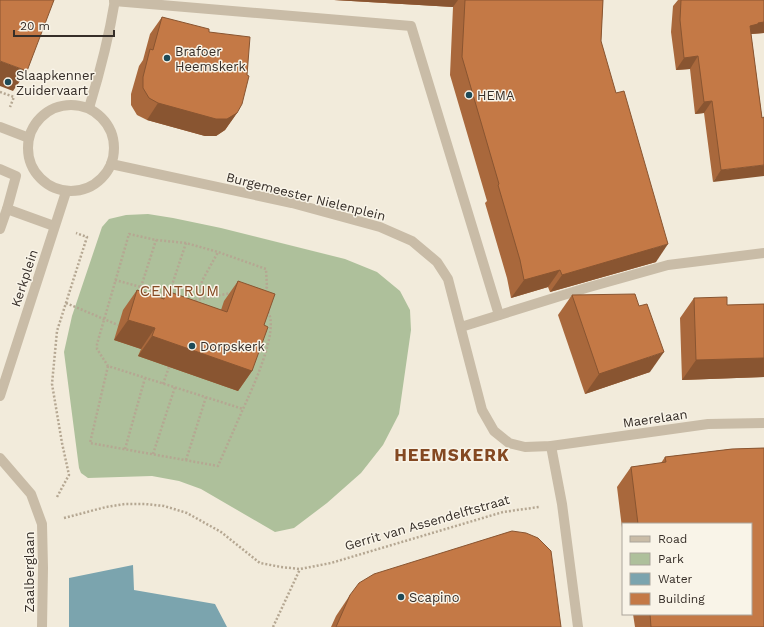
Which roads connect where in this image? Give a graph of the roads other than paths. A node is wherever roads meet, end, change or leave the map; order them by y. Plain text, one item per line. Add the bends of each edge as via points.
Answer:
1 (114, 0) edge
2 (88, 108) junction
3 (1, 130) edge
4 (29, 138) junction
5 (112, 164) junction
6 (0, 169) edge
7 (66, 192) junction
8 (7, 209) junction
9 (54, 226) junction
10 (0, 229) edge
11 (764, 253) edge
12 (499, 316) junction
13 (461, 327) junction
14 (0, 396) edge
15 (764, 422) edge
16 (551, 446) junction
17 (0, 458) edge
18 (42, 627) edge
19 (578, 627) edge

1 - 2 street via 100,74
1 - 12 street via 411,26
2 - 4 street via 72,104 55,107 41,116 31,130
2 - 5 street via 102,118 111,131 115,148
3 - 4 street
4 - 7 street via 30,161 36,174 47,184
5 - 7 street via 103,177 91,186
5 - 13 street, Burgemeester Nielenplein via 292,203 380,227 412,241 437,262 448,279
6 - 8 street via 16,176
7 - 9 street, Kerkplein
8 - 9 street
8 - 10 street
9 - 14 street, Kerkplein
11 - 12 street via 668,265
12 - 13 street
13 - 16 street, Burgemeester Nielenplein via 482,410 494,431 509,443 525,447
15 - 16 street, Maerelaan via 708,424
16 - 19 street via 562,504
17 - 18 street, Zaalberglaan via 31,494 42,524

